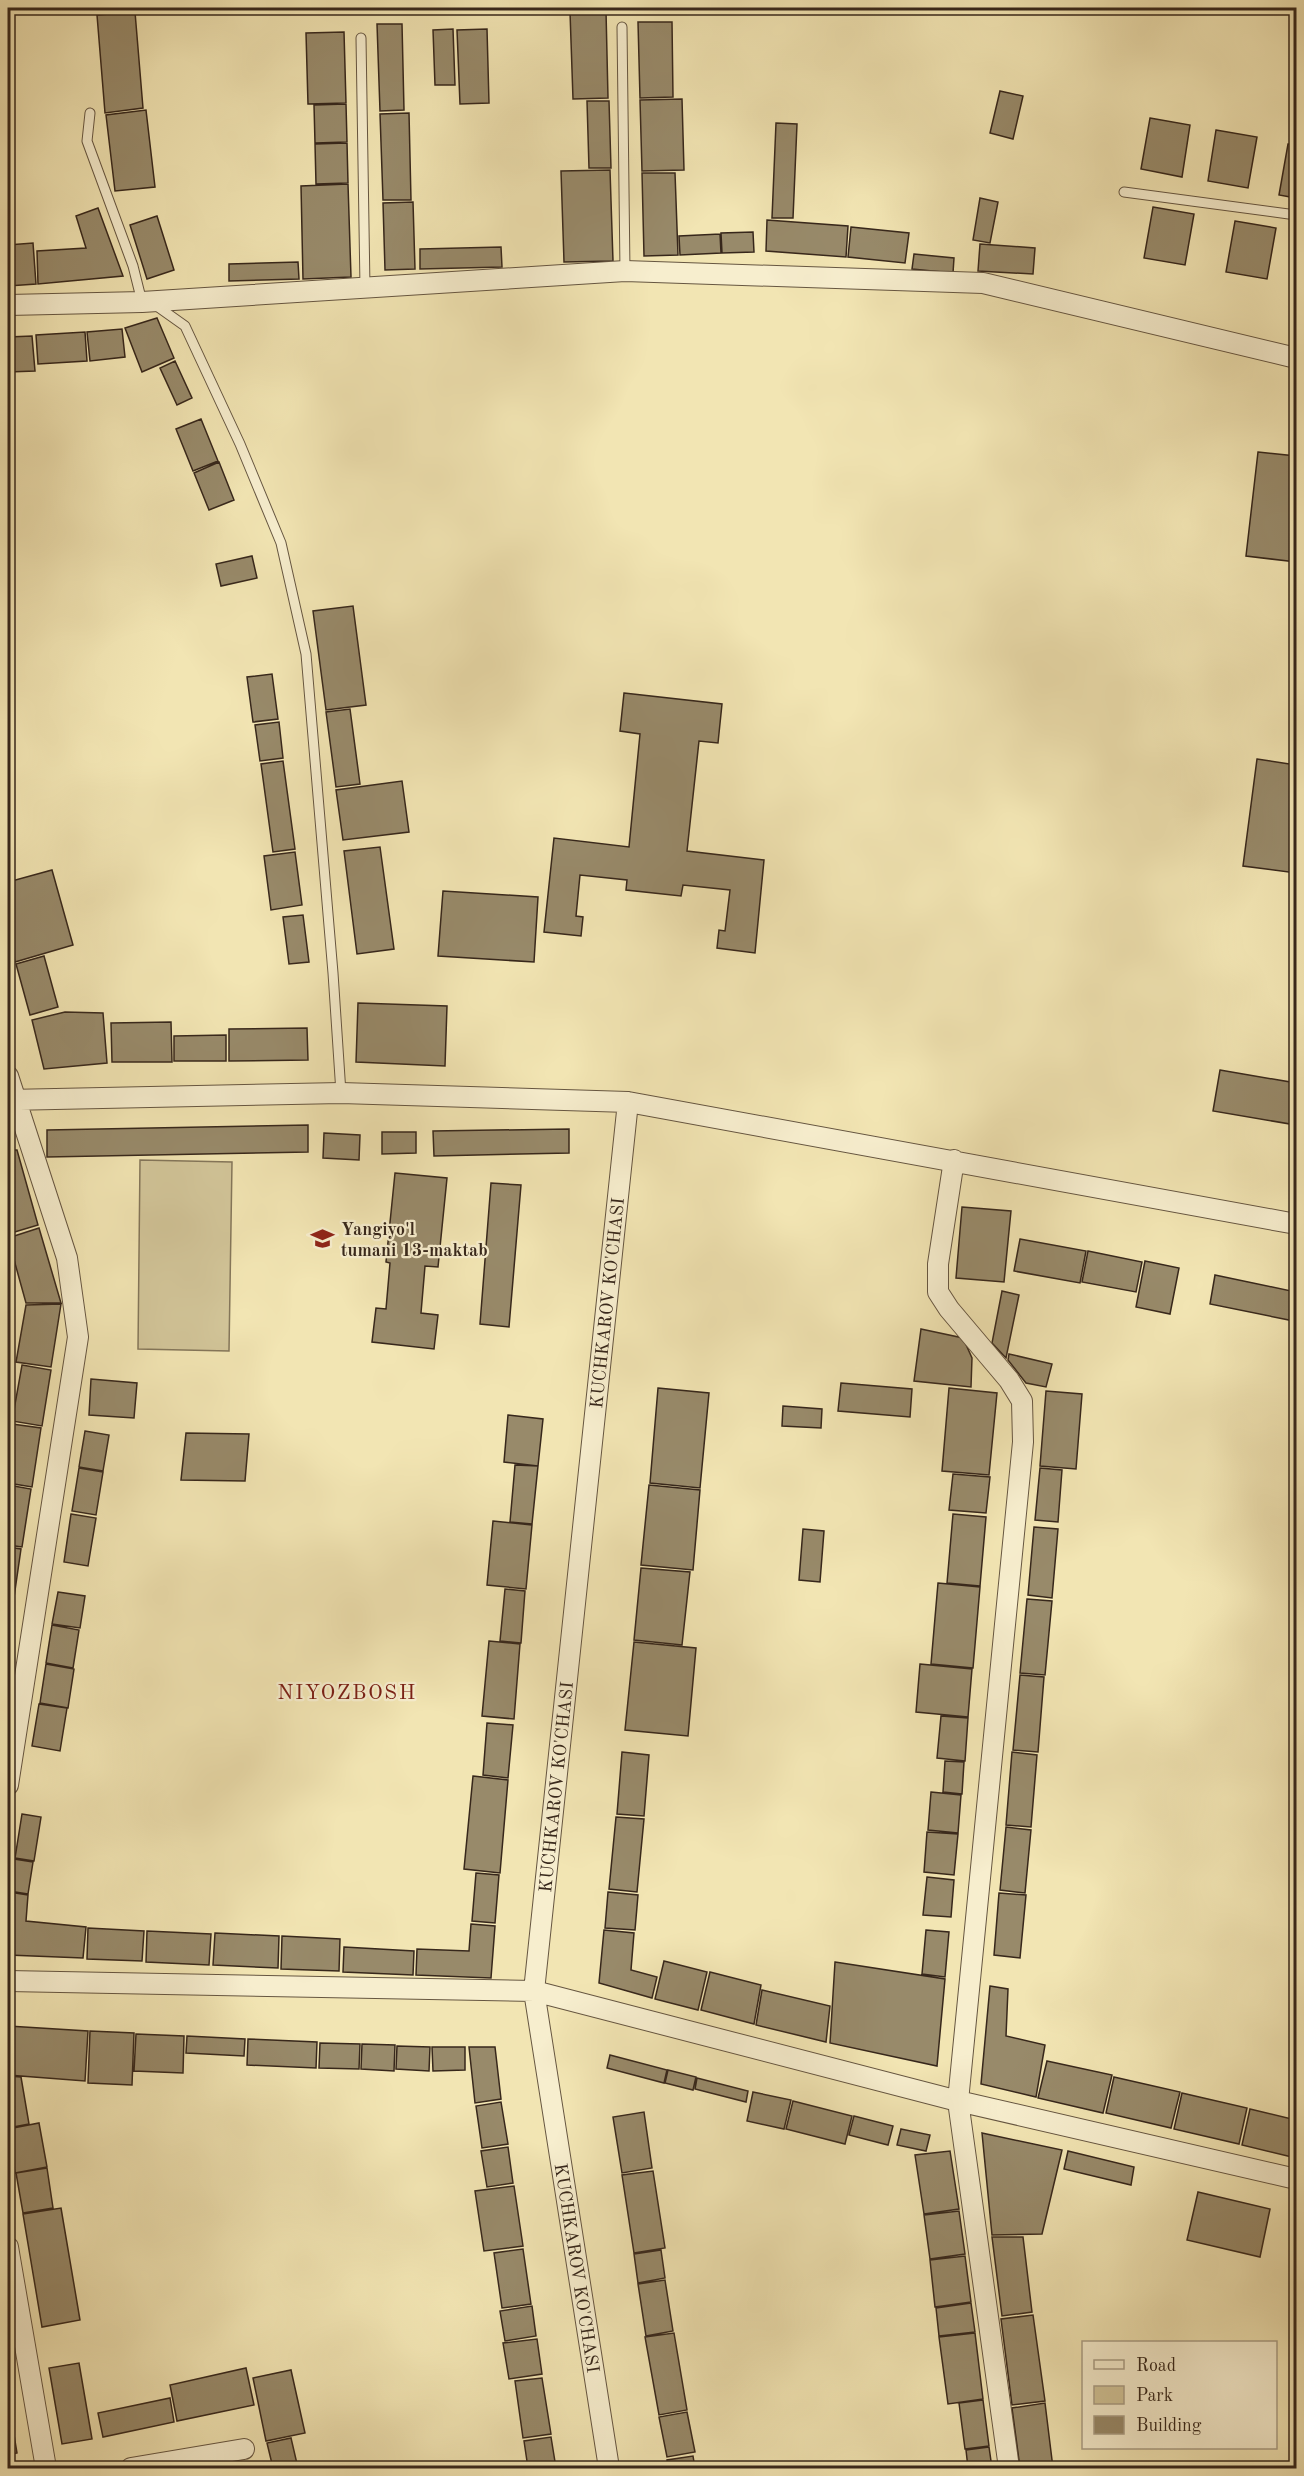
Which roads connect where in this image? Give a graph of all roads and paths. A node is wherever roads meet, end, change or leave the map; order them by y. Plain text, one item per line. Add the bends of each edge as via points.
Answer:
1 (622, 27) dead end
2 (361, 38) dead end
3 (90, 112) dead end
4 (1124, 192) dead end
5 (1296, 215) edge
6 (626, 271) junction
7 (365, 288) junction
8 (146, 301) junction
9 (8, 305) edge
10 (1296, 358) edge
11 (8, 1076) edge
12 (341, 1093) junction
13 (11, 1100) edge
14 (628, 1102) junction
15 (954, 1160) junction
16 (1296, 1224) edge
17 (8, 1785) edge
18 (8, 1982) edge
19 (534, 1991) junction
20 (958, 2101) junction
21 (1296, 2178) edge
22 (8, 2247) edge
23 (244, 2449) dead end
24 (46, 2469) edge
25 (131, 2469) edge
26 (609, 2469) edge
27 (1009, 2469) edge

1 - 6 lane
2 - 7 lane
3 - 8 lane via 87,141
4 - 5 lane
6 - 7 street
6 - 10 street via 983,283
7 - 8 street
8 - 9 street
8 - 12 lane via 185,326 281,543 306,654
11 - 13 street
12 - 13 street
12 - 14 street
13 - 17 street via 67,1258 78,1337
14 - 15 street
14 - 19 street, KUCHKAROV KO'CHASI
15 - 16 street
15 - 20 street via 938,1264 938,1292 1022,1401 1023,1442
18 - 19 street
19 - 20 street
19 - 26 street, KUCHKAROV KO'CHASI
20 - 21 street
20 - 27 street
22 - 24 street
23 - 25 street

